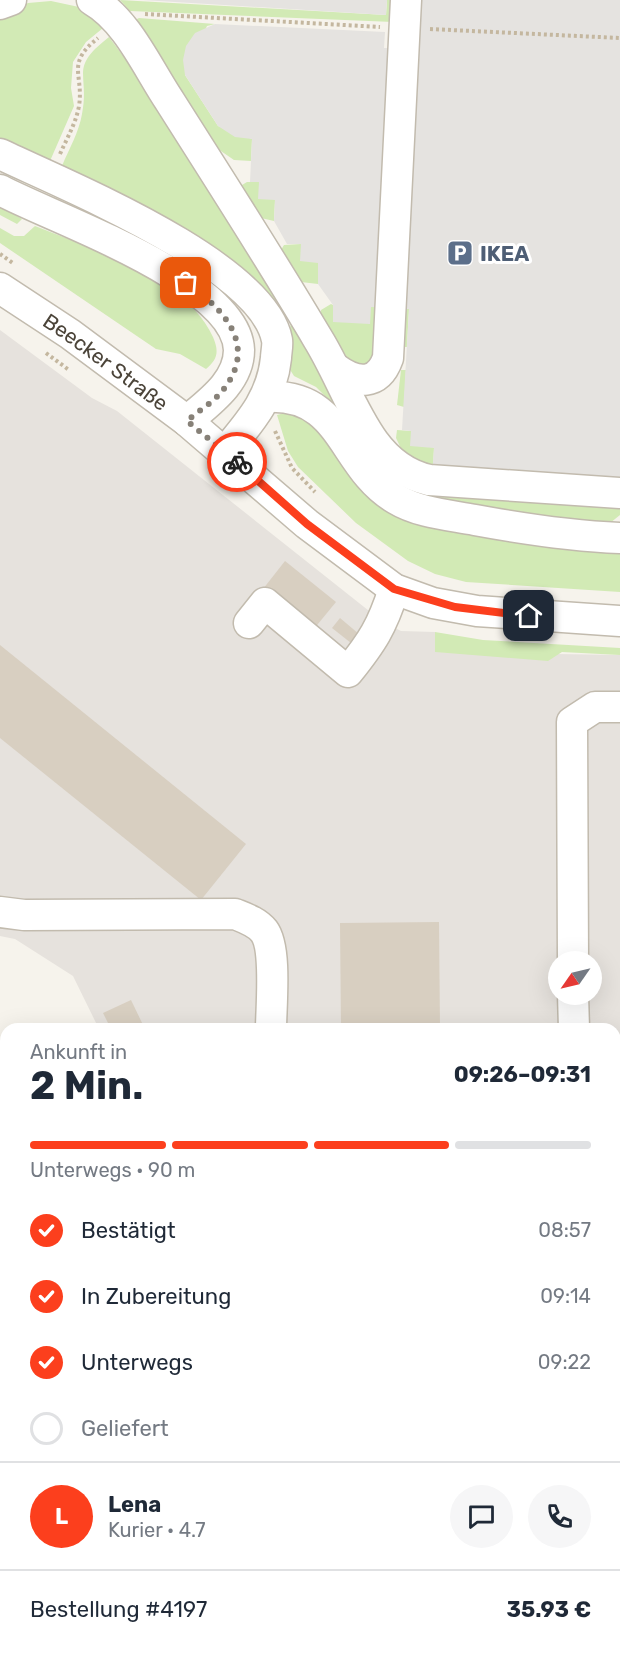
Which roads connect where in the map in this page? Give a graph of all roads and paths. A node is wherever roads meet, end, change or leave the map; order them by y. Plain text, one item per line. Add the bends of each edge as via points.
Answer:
1 (11, 0) edge
2 (92, 0) edge
3 (406, 0) edge
4 (0, 4) edge
5 (106, 32) dead end
6 (0, 154) edge
7 (56, 163) dead end
8 (0, 190) edge
9 (0, 288) edge
10 (336, 369) junction
11 (268, 410) junction
12 (187, 421) junction
13 (225, 452) junction
14 (620, 493) edge
15 (321, 497) dead end
16 (620, 537) edge
17 (394, 589) junction
18 (620, 621) edge
19 (249, 623) dead end
20 (620, 707) edge
21 (0, 912) edge
22 (573, 951) edge
23 (573, 1005) edge
24 (271, 1023) edge
25 (574, 1023) edge

1 - 4 street
2 - 10 street via 105,7 132,43
3 - 10 street via 387,358 379,375 366,381 349,378
5 - 7 path via 78,60 79,103
6 - 11 street via 170,236 207,258 245,292 267,318 277,340
8 - 12 street via 148,259 198,291 228,319 239,350 231,375 223,390
9 - 12 street, Beecker Straße via 70,334
10 - 14 street via 346,395 375,444 403,471 429,480
11 - 13 street via 259,411
11 - 15 path via 292,468
11 - 16 street via 302,399 321,410 375,484 423,510 552,534
12 - 13 street, Beecker Straße
13 - 17 street, Beecker Straße via 307,524
17 - 18 street, Beecker Straße via 433,603 477,611
17 - 19 street via 375,638 348,672 265,603
20 - 22 street via 595,707 572,722
21 - 24 street via 235,914 265,932 271,952
23 - 25 street

